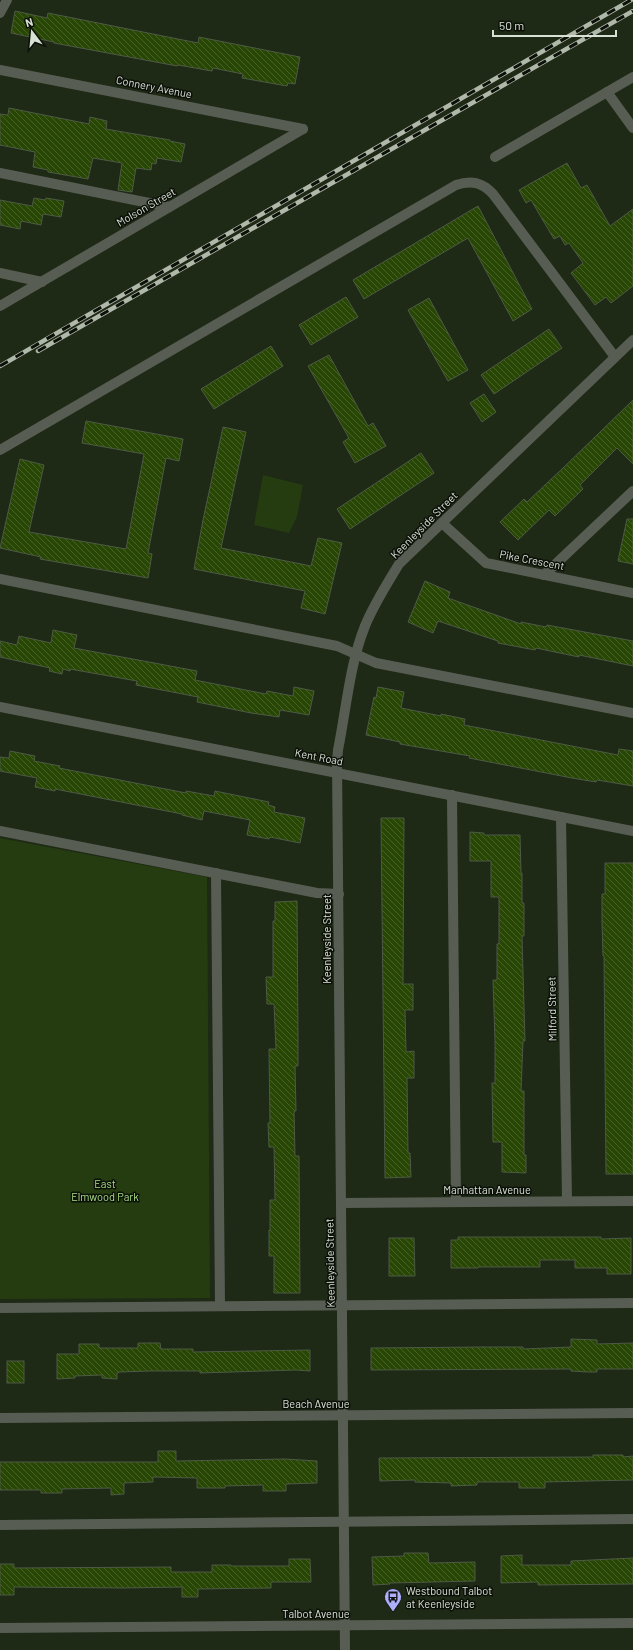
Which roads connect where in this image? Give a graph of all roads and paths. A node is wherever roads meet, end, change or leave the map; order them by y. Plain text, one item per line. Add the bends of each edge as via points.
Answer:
1 (7, 0) edge
2 (0, 12) edge
3 (0, 70) edge
4 (633, 77) edge
5 (607, 92) junction
6 (633, 128) edge
7 (303, 129) joint
8 (495, 156) dead end
9 (0, 173) edge
10 (169, 207) junction
11 (0, 273) edge
12 (42, 282) junction
13 (0, 306) edge
14 (633, 340) edge
15 (615, 357) junction
16 (0, 450) edge
17 (633, 490) edge
18 (442, 523) junction
19 (544, 575) junction
20 (0, 579) edge
21 (633, 593) edge
22 (356, 654) junction
23 (0, 707) edge
24 (633, 713) edge
25 (337, 773) junction
26 (452, 795) junction
27 (561, 817) junction
28 (0, 831) edge
29 (633, 831) edge
30 (216, 873) junction
31 (339, 894) junction
32 (567, 1201) junction
33 (633, 1201) edge
34 (456, 1202) junction
35 (341, 1203) junction
36 (633, 1303) edge
37 (220, 1306) junction
38 (342, 1306) junction
39 (0, 1308) edge
40 (633, 1413) edge
41 (343, 1416) junction
42 (0, 1418) edge
43 (633, 1519) edge
44 (345, 1522) junction
45 (0, 1525) edge
46 (633, 1623) edge
47 (345, 1625) junction
48 (0, 1628) edge
49 (345, 1650) edge

1 - 2 street
3 - 7 street, Connery Avenue
4 - 5 street
5 - 6 street
5 - 8 street
7 - 10 street, Molson Street
9 - 10 street
10 - 12 street, Molson Street
11 - 12 street
12 - 13 street, Molson Street
14 - 15 street, Keenleyside Street
15 - 16 street via 493,194 480,183 468,182 456,185
15 - 18 street, Keenleyside Street
17 - 19 street
18 - 19 street, Pike Crescent via 486,564
18 - 22 street, Keenleyside Street via 399,564 365,626
19 - 21 street, Pike Crescent
20 - 22 street via 337,646
22 - 24 street via 376,662
22 - 25 street, Keenleyside Street via 338,750
23 - 25 street, Kent Road
25 - 26 street, Kent Road
25 - 31 street, Keenleyside Street
26 - 27 street, Kent Road
26 - 34 street
27 - 29 street, Kent Road
27 - 32 street, Milford Street
28 - 30 street
30 - 31 street via 317,893
30 - 37 street
31 - 35 street, Keenleyside Street
32 - 33 street, Manhattan Avenue
32 - 34 street, Manhattan Avenue
34 - 35 street, Manhattan Avenue
35 - 38 street, Keenleyside Street
36 - 38 street
37 - 38 street
37 - 39 street
38 - 41 street, Keenleyside Street
40 - 41 street, Beach Avenue
41 - 42 street, Beach Avenue
41 - 44 street, Keenleyside Street
43 - 44 street
44 - 45 street
44 - 47 street, Keenleyside Street
46 - 47 street, Talbot Avenue
47 - 48 street, Talbot Avenue
47 - 49 street, Keenleyside Street

